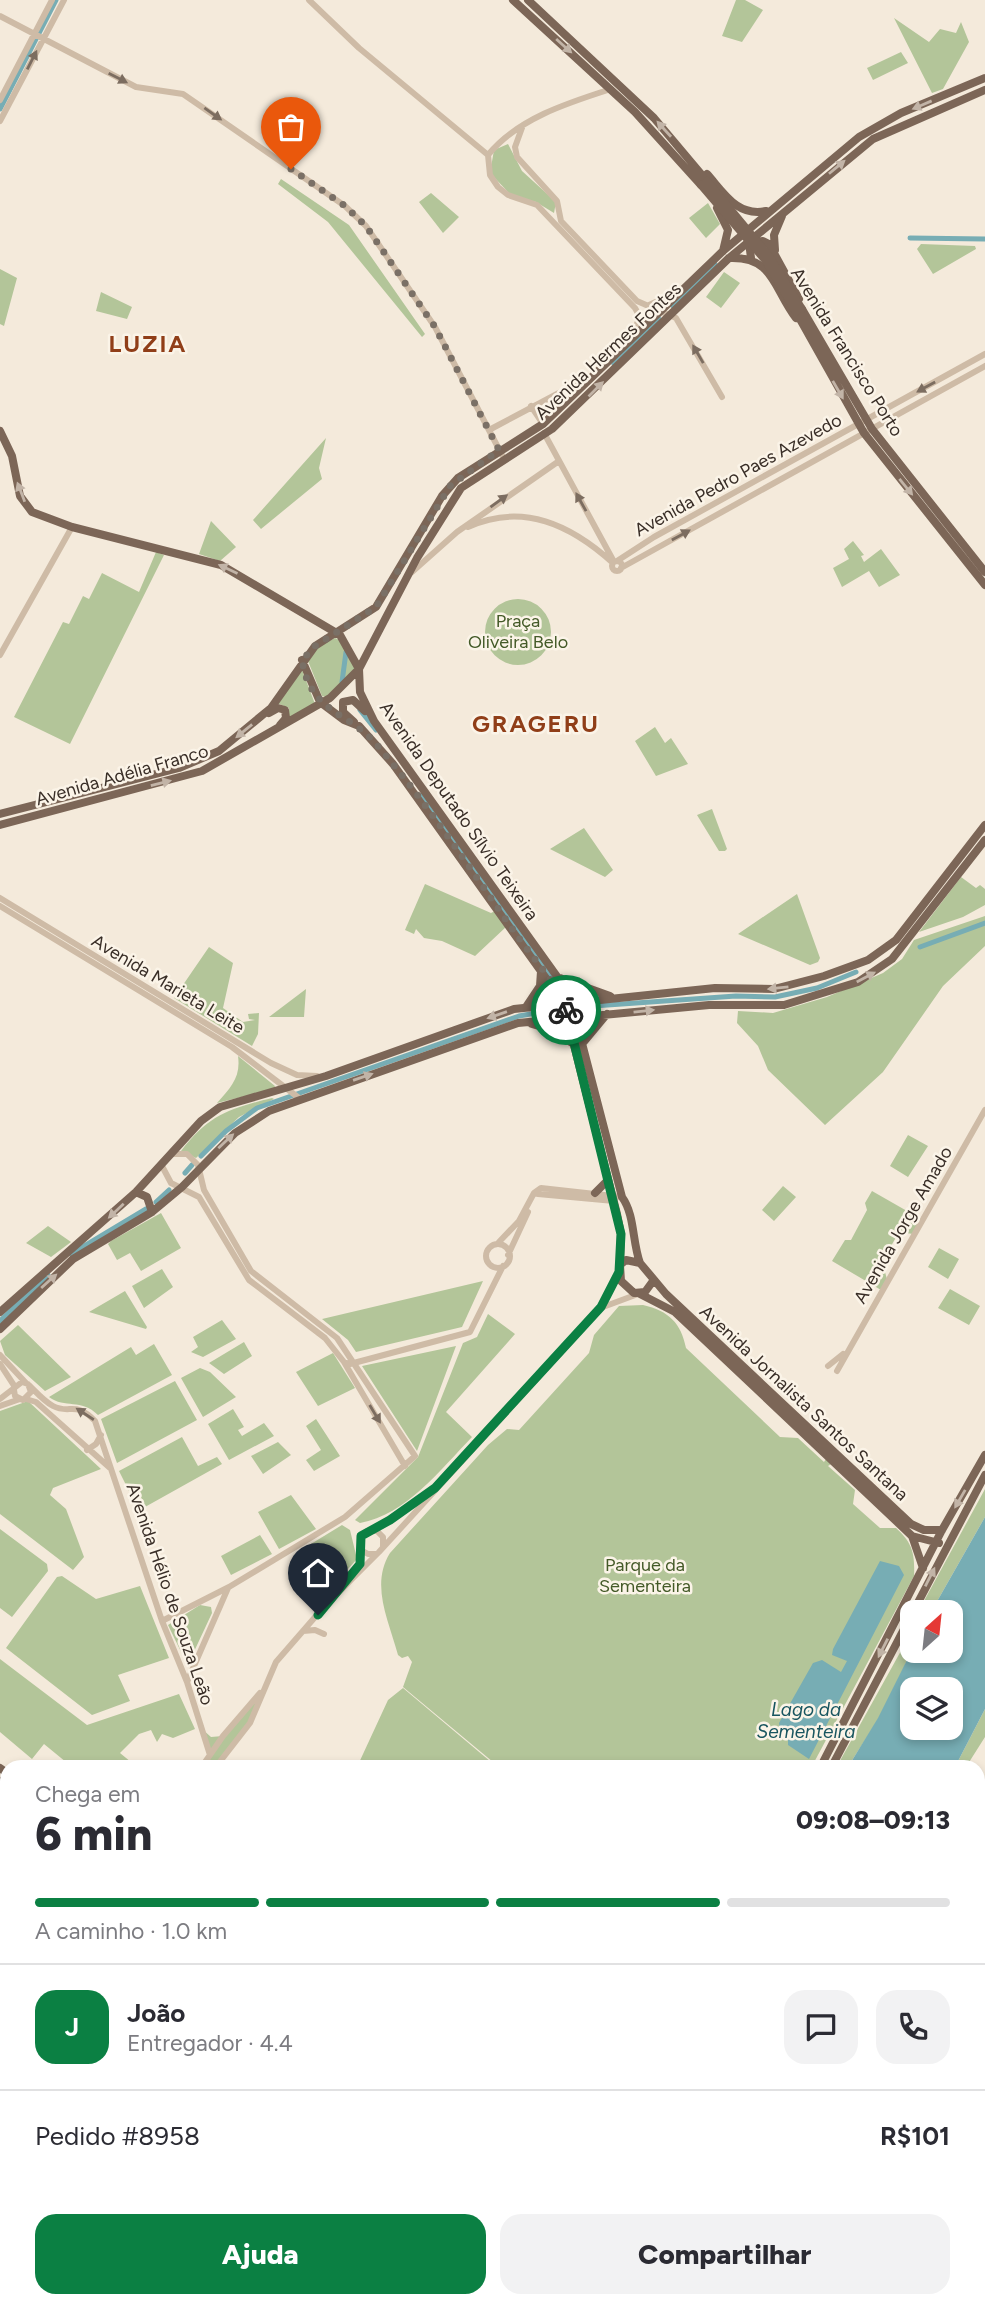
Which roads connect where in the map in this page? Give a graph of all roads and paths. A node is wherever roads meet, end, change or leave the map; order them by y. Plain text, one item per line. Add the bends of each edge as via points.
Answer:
1 (52, 0) edge
2 (64, 0) edge
3 (309, 0) edge
4 (513, 0) edge
5 (528, 0) edge
6 (0, 16) edge
7 (35, 34) junction
8 (42, 39) junction
9 (985, 78) edge
10 (600, 79) junction
11 (611, 89) junction
12 (985, 90) edge
13 (593, 95) junction
14 (0, 100) edge
15 (0, 121) edge
16 (523, 125) junction
17 (498, 144) junction
18 (515, 147) junction
19 (686, 154) junction
20 (488, 155) junction
21 (687, 169) junction
22 (704, 183) junction
23 (559, 208) junction
24 (769, 210) junction
25 (785, 211) junction
26 (750, 212) junction
27 (548, 215) junction
28 (728, 230) junction
29 (726, 255) junction
30 (776, 256) junction
31 (751, 258) junction
32 (682, 290) junction
33 (627, 296) junction
34 (649, 305) junction
35 (667, 312) junction
36 (801, 312) junction
37 (804, 327) junction
38 (629, 342) junction
39 (985, 354) edge
40 (985, 366) edge
41 (598, 373) junction
42 (722, 397) dead end
43 (531, 406) junction
44 (862, 422) junction
45 (544, 429) junction
46 (0, 430) edge
47 (489, 430) junction
48 (868, 431) junction
49 (499, 450) junction
50 (504, 459) junction
51 (559, 461) junction
52 (773, 473) junction
53 (775, 484) junction
54 (712, 505) junction
55 (715, 515) junction
56 (72, 527) junction
57 (457, 532) junction
58 (615, 562) junction
59 (985, 572) edge
60 (408, 576) junction
61 (985, 585) edge
62 (335, 634) junction
63 (325, 639) joint
64 (0, 655) edge
65 (302, 660) junction
66 (359, 668) junction
67 (321, 704) junction
68 (262, 717) junction
69 (374, 721) junction
70 (359, 726) junction
71 (261, 739) junction
72 (0, 814) edge
73 (0, 825) edge
74 (985, 825) edge
75 (985, 840) edge
76 (961, 856) junction
77 (968, 863) junction
78 (941, 881) junction
79 (948, 888) junction
80 (0, 898) edge
81 (0, 906) edge
82 (540, 968) junction
83 (556, 975) junction
84 (827, 984) junction
85 (616, 998) junction
86 (687, 999) junction
87 (567, 1002) junction
88 (526, 1007) junction
89 (607, 1014) junction
90 (572, 1018) junction
91 (518, 1023) junction
92 (579, 1044) junction
93 (271, 1063) junction
94 (265, 1072) junction
95 (326, 1076) junction
96 (286, 1089) junction
97 (297, 1098) junction
98 (985, 1110) edge
99 (174, 1154) junction
100 (162, 1166) junction
101 (199, 1169) junction
102 (608, 1180) junction
103 (182, 1188) junction
104 (136, 1192) junction
105 (595, 1193) junction
106 (616, 1198) junction
107 (152, 1212) junction
108 (499, 1242) junction
109 (508, 1255) junction
110 (640, 1263) junction
111 (503, 1266) junction
112 (492, 1268) junction
113 (620, 1268) junction
114 (653, 1281) junction
115 (493, 1286) junction
116 (639, 1294) junction
117 (601, 1307) junction
118 (0, 1312) edge
119 (0, 1329) edge
120 (845, 1353) junction
121 (0, 1355) edge
122 (354, 1361) junction
123 (344, 1362) junction
124 (0, 1364) edge
125 (828, 1366) dead end
126 (837, 1371) dead end
127 (29, 1385) junction
128 (14, 1389) junction
129 (0, 1399) edge
130 (23, 1399) junction
131 (0, 1406) edge
132 (64, 1408) junction
133 (57, 1421) junction
134 (101, 1435) junction
135 (87, 1450) junction
136 (985, 1455) edge
137 (405, 1466) junction
138 (111, 1470) junction
139 (985, 1475) edge
140 (435, 1488) junction
141 (884, 1499) junction
142 (874, 1501) junction
143 (373, 1530) junction
144 (942, 1530) junction
145 (912, 1535) junction
146 (936, 1543) junction
147 (948, 1543) junction
148 (359, 1546) junction
149 (383, 1546) junction
150 (376, 1554) junction
151 (923, 1568) junction
152 (229, 1587) junction
153 (201, 1601) junction
154 (327, 1604) junction
155 (217, 1611) junction
156 (162, 1622) junction
157 (303, 1632) junction
158 (324, 1634) dead end
159 (196, 1660) junction
160 (180, 1667) junction
161 (187, 1682) junction
162 (261, 1692) junction
163 (238, 1719) junction
164 (202, 1729) junction
165 (246, 1729) junction
166 (223, 1736) junction
167 (210, 1755) junction
168 (207, 1760) edge
169 (221, 1760) edge
170 (824, 1760) edge
171 (835, 1760) edge

1 - 7 street
2 - 8 street
3 - 20 street via 366,54
4 -> 10 main road
19 -> 5 main road via 647,111
6 - 7 street
7 - 8 street
7 - 14 street
15 -> 8 street
8 -> 47 street via 136,87 183,94 345,206 366,226 435,327
9 -> 24 main road, Avenida Hermes Fontes via 859,136
10 - 11 main road
10 - 13 street
11 - 13 street
11 - 21 main road
25 -> 12 main road, Avenida Hermes Fontes via 873,139
13 - 16 street
16 - 17 street
16 - 18 street
17 - 18 street via 507,142
17 - 20 street
18 - 23 street via 519,162 556,198
19 - 22 main road
19 - 26 main road via 735,206
20 - 27 street via 490,175 503,192 533,203
21 - 22 main road
21 - 28 main road
22 - 36 main road, Avenida Francisco Porto, bridge via 759,243
23 - 27 street
23 - 33 street via 564,225
24 - 26 main road
24 - 29 main road, Avenida Hermes Fontes
25 - 29 main road, Avenida Hermes Fontes
25 - 30 main road via 774,234
26 - 28 main road via 743,227
27 - 33 street
28 - 29 main road
29 - 31 main road
29 - 32 main road, Avenida Hermes Fontes
29 - 35 main road, Avenida Hermes Fontes
30 - 31 main road via 769,244 759,241 750,250
30 - 36 main road
31 - 37 main road via 767,270
32 - 34 street
32 - 35 main road, Avenida Hermes Fontes
33 - 34 street
33 - 38 street via 640,317
34 - 35 street
35 - 38 main road, Avenida Hermes Fontes
42 -> 35 street via 676,318
45 -> 35 main road, Avenida Hermes Fontes via 581,404
36 - 37 main road, Avenida Francisco Porto
36 - 44 main road, Avenida Francisco Porto
37 -> 44 main road, Avenida Francisco Porto
38 - 41 main road, Avenida Hermes Fontes
39 -> 44 street, Avenida Pedro Paes Azevedo
40 - 48 street, Avenida Pedro Paes Azevedo
41 - 43 street
41 - 45 main road, Avenida Hermes Fontes
43 - 45 street
43 - 47 street
44 - 48 main road, Avenida Francisco Porto
44 - 52 street, Avenida Pedro Paes Azevedo
45 - 49 main road, Avenida Hermes Fontes
45 - 50 main road, Avenida Hermes Fontes
45 - 51 street
56 -> 46 main road via 38,515 25,504
47 - 49 street
48 - 53 street, Avenida Pedro Paes Azevedo
48 - 59 main road, Avenida Francisco Porto
48 -> 61 main road, Avenida Francisco Porto
49 - 50 street
49 - 62 main road, Avenida Hermes Fontes via 450,486 383,599
50 - 60 main road, Avenida Hermes Fontes via 461,488
57 -> 51 street
58 -> 51 street
52 - 53 street
52 - 54 street, Avenida Pedro Paes Azevedo
53 - 55 street, Avenida Pedro Paes Azevedo
54 - 55 street
54 - 58 street, Avenida Pedro Paes Azevedo
58 -> 55 street, Avenida Pedro Paes Azevedo via 614,570
62 -> 56 main road via 221,565
56 - 64 street
57 - 58 street via 519,516 545,520 584,539
57 - 60 street
60 - 66 main road, Avenida Hermes Fontes
62 - 63 main road, Avenida Hermes Fontes
62 - 66 main road, Avenida Deputado Sílvio Teixeira
63 - 65 main road, Avenida Adélia Franco
65 - 67 main road
65 - 68 main road, Avenida Adélia Franco
66 - 67 main road, Avenida Hermes Fontes
66 - 69 main road, Avenida Deputado Sílvio Teixeira via 360,692
67 - 70 main road, Avenida Deputado Sílvio Teixeira
67 - 71 main road, Avenida Adélia Franco
68 - 71 main road via 278,708 287,715
68 -> 72 main road, Avenida Adélia Franco via 202,759
69 - 70 main road via 357,702 346,699 341,705 343,712
69 - 83 main road, Avenida Deputado Sílvio Teixeira
70 - 82 main road, Avenida Deputado Sílvio Teixeira via 393,764
73 -> 71 main road, Avenida Adélia Franco via 185,777 218,765
74 - 76 main road
75 - 77 main road
76 - 77 main road
76 - 78 main road
77 - 79 main road
78 - 79 main road
78 - 84 main road via 889,946
84 -> 79 main road via 875,972 892,959
80 - 93 street, Avenida Marieta Leite
81 - 94 street, Avenida Marieta Leite via 205,1030
82 - 87 main road, Avenida Deputado Sílvio Teixeira
82 - 88 main road via 540,986
83 - 85 main road via 582,989
83 - 87 main road, Avenida Deputado Sílvio Teixeira
84 -> 86 main road
84 - 86 main road via 783,1005
85 - 86 main road
85 - 87 main road
89 -> 86 main road
87 - 88 main road
87 - 90 main road
88 -> 95 main road
89 - 90 main road
89 - 92 main road
90 - 91 main road
90 - 92 main road
91 - 92 main road via 545,1027
97 -> 91 main road
92 - 102 main road
92 - 106 main road
93 - 94 street
93 - 95 street, Avenida Marieta Leite via 296,1075
94 - 96 street, Avenida Marieta Leite
95 - 96 main road
96 - 97 street, Avenida Marieta Leite
96 - 99 main road via 220,1107 201,1121
101 -> 97 main road via 235,1133
98 - 120 street, Avenida Jorge Amado
99 - 100 main road
99 - 101 street via 190,1155
100 - 103 street via 168,1180
100 - 104 main road
101 - 103 main road
101 - 122 street via 204,1190 252,1271 340,1342
102 - 105 main road
102 - 106 main road
103 - 107 main road
103 - 123 street via 199,1198 246,1277 333,1346
104 - 107 main road via 147,1197
104 -> 118 main road
105 - 106 street
105 - 108 street via 536,1190 519,1221
106 - 109 street via 540,1193
106 - 110 main road via 632,1213 632,1236
106 - 113 main road
119 -> 107 main road via 74,1259
108 - 109 street via 507,1247
108 - 112 street via 488,1256
109 - 111 street
110 - 113 main road via 630,1260
110 - 114 main road
111 - 112 street
111 - 115 street
112 - 115 street
113 - 116 main road via 624,1286
113 - 117 street
114 - 116 main road
114 - 141 main road, Avenida Jornalista Santos Santana
115 - 122 street via 467,1334
116 - 117 street
116 - 142 main road, Avenida Jornalista Santos Santana via 675,1312
117 - 140 street
120 - 125 street, Avenida Jorge Amado
120 - 126 street, Avenida Jorge Amado
121 - 127 street, Avenida Hélio de Souza Leão
122 - 123 street
122 - 137 street via 414,1454
123 -> 137 street
124 - 128 street
127 - 128 street via 19,1383
127 - 130 street via 31,1392
127 - 132 street, Avenida Hélio de Souza Leão via 52,1405
128 - 129 street
128 - 130 street
130 - 131 street
130 - 133 street, Avenida Hélio de Souza Leão via 36,1402
132 - 133 street
134 -> 132 street, Avenida Hélio de Souza Leão via 86,1411
133 - 135 street, Avenida Hélio de Souza Leão
134 - 135 street
134 - 138 street, Avenida Hélio de Souza Leão
135 - 138 street, Avenida Hélio de Souza Leão
136 -> 144 main road
137 - 152 street via 345,1517
138 - 156 street, Avenida Hélio de Souza Leão
139 - 147 main road
140 - 143 street
140 - 149 street
141 - 142 main road
141 - 144 main road, Avenida Jornalista Santos Santana via 913,1525
142 - 145 main road, Avenida Jornalista Santos Santana
143 - 148 street via 361,1536
143 - 149 street via 380,1534
144 - 146 main road
145 - 146 main road
145 - 151 main road
146 - 147 main road
146 - 151 main road
171 -> 147 main road
148 - 150 street
148 - 154 street via 360,1564
149 - 150 street
150 - 154 street
151 -> 170 main road
152 - 153 street
152 - 155 street
153 - 155 street via 214,1604
153 - 156 street
154 - 157 street
155 - 159 street
156 - 160 street, Avenida Hélio de Souza Leão
157 - 158 street
157 - 162 street via 276,1662
159 - 160 street
159 - 161 street
160 - 161 street, Avenida Hélio de Souza Leão
161 - 164 street, Avenida Hélio de Souza Leão
162 - 163 street
162 - 165 street
163 - 165 street
163 - 166 street
164 - 166 street, Avenida Hélio de Souza Leão via 211,1737
164 - 167 street, Avenida Hélio de Souza Leão
165 - 169 street
166 - 167 street
167 - 168 street

